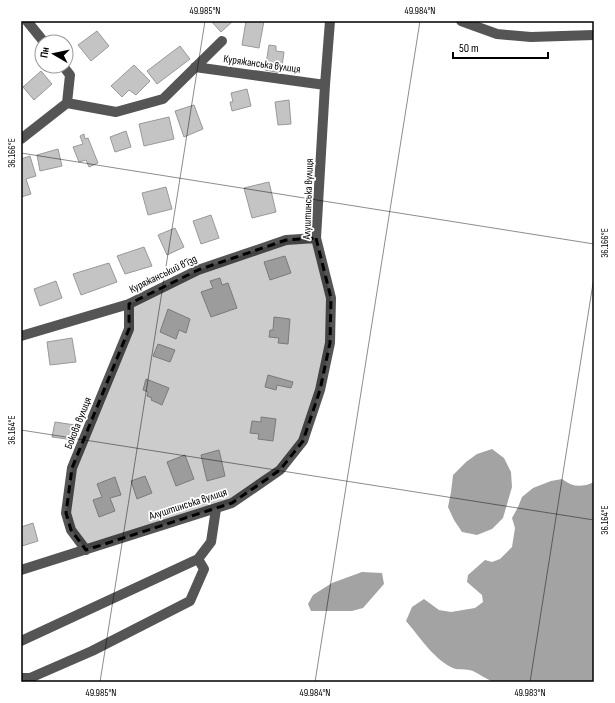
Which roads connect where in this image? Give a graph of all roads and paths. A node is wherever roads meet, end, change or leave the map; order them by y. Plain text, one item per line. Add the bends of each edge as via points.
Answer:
1 (27, 21) edge
2 (330, 21) edge
3 (461, 21) edge
4 (38, 34) edge
5 (594, 35) edge
6 (222, 41) dead end
7 (196, 67) junction
8 (69, 74) edge
9 (325, 85) junction
10 (67, 103) junction
11 (21, 139) edge
12 (316, 238) junction
13 (129, 304) junction
14 (21, 336) edge
15 (216, 509) junction
16 (86, 550) junction
17 (198, 559) junction
18 (21, 570) edge
19 (21, 641) edge
20 (21, 678) edge

1 - 4 street
2 - 9 street, Алуштинська вулиця
3 - 5 street via 497,34 531,37
6 - 7 street, Куряжанська вулиця
7 - 9 street, Куряжанська вулиця
7 - 10 street, Куряжанська вулиця via 163,99 116,112
8 - 10 street
9 - 12 street, Алуштинська вулиця
10 - 11 street
12 - 13 street, Куряжанський в’їзд via 286,240 198,270
12 - 15 street, Алуштинська вулиця via 331,298 330,343 320,390 303,441 280,470 232,503
13 - 14 street, Куряжанський в’їзд
13 - 16 street, Бокова вулиця via 129,329 72,468 66,513 71,530
15 - 16 street, Алуштинська вулиця
15 - 17 street via 212,542
16 - 18 street, Алуштинська вулиця
17 - 19 street
17 - 20 street via 204,569 190,601 92,651 30,678

